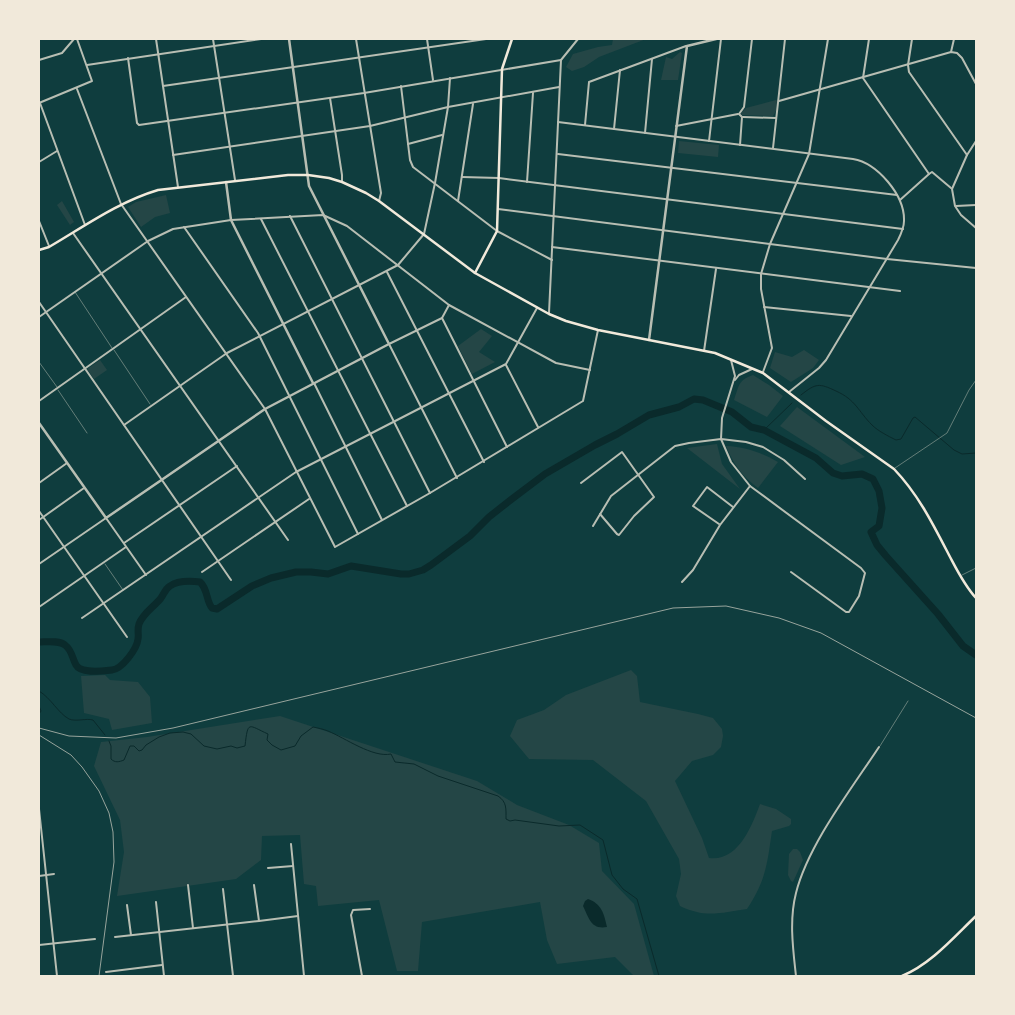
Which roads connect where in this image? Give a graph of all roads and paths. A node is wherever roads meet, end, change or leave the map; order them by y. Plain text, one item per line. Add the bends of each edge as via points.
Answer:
1 (76, 39) edge
2 (156, 39) edge
3 (213, 39) edge
4 (261, 39) edge
5 (288, 39) edge
6 (356, 39) edge
7 (427, 39) edge
8 (486, 39) edge
9 (512, 39) edge
10 (578, 39) edge
11 (716, 39) edge
12 (720, 39) edge
13 (752, 39) edge
14 (785, 39) edge
15 (828, 39) edge
16 (869, 39) edge
17 (912, 39) edge
18 (954, 39) edge
19 (687, 46) junction
20 (215, 47) junction
21 (428, 47) junction
22 (952, 52) junction
23 (158, 54) junction
24 (358, 57) junction
25 (652, 57) junction
26 (128, 58) junction
27 (39, 60) edge
28 (561, 60) junction
29 (87, 65) junction
30 (908, 65) junction
31 (293, 68) junction
32 (502, 69) junction
33 (620, 70) junction
34 (450, 78) junction
35 (863, 78) junction
36 (220, 79) junction
37 (433, 80) junction
38 (976, 84) edge
39 (163, 86) junction
40 (401, 86) junction
41 (559, 87) junction
42 (76, 89) junction
43 (821, 89) junction
44 (364, 93) junction
45 (533, 93) junction
46 (330, 98) junction
47 (502, 98) junction
48 (779, 101) junction
49 (297, 102) junction
50 (39, 103) edge
51 (473, 103) junction
52 (448, 107) junction
53 (224, 112) junction
54 (738, 114) junction
55 (742, 117) junction
56 (405, 118) junction
57 (776, 118) junction
58 (168, 121) junction
59 (711, 121) junction
60 (558, 122) junction
61 (585, 125) junction
62 (370, 126) junction
63 (676, 126) junction
64 (614, 129) junction
65 (335, 131) junction
66 (645, 133) junction
67 (443, 135) junction
68 (303, 136) junction
69 (675, 137) junction
70 (976, 141) edge
71 (709, 142) junction
72 (408, 144) junction
73 (740, 145) junction
74 (230, 146) junction
75 (772, 149) junction
76 (58, 151) junction
77 (558, 154) junction
78 (809, 154) junction
79 (173, 155) junction
80 (967, 155) junction
81 (39, 162) edge
82 (672, 168) junction
83 (929, 174) junction
84 (308, 175) junction
85 (462, 177) junction
86 (499, 178) junction
87 (235, 180) junction
88 (226, 182) junction
89 (342, 182) junction
90 (527, 182) junction
91 (435, 183) junction
92 (796, 184) junction
93 (555, 186) junction
94 (178, 187) junction
95 (952, 189) junction
96 (897, 195) junction
97 (667, 199) junction
98 (900, 200) junction
99 (379, 201) junction
100 (458, 201) junction
101 (121, 204) junction
102 (976, 205) edge
103 (955, 206) junction
104 (498, 209) junction
105 (783, 214) junction
106 (323, 215) junction
107 (290, 216) junction
108 (554, 217) junction
109 (261, 218) junction
110 (231, 220) junction
111 (39, 221) edge
112 (85, 225) junction
113 (184, 228) junction
114 (976, 228) edge
115 (903, 229) junction
116 (664, 230) junction
117 (497, 231) junction
118 (73, 233) junction
119 (424, 234) junction
120 (148, 241) junction
121 (770, 244) junction
122 (49, 247) junction
123 (552, 247) junction
124 (39, 250) edge
125 (887, 258) junction
126 (552, 260) junction
127 (660, 261) junction
128 (398, 265) junction
129 (716, 268) junction
130 (976, 268) edge
131 (387, 272) junction
132 (475, 272) junction
133 (102, 274) junction
134 (761, 274) junction
135 (359, 285) junction
136 (870, 287) junction
137 (900, 290) dead end
138 (75, 292) junction
139 (186, 296) junction
140 (332, 299) junction
141 (39, 302) edge
142 (449, 305) junction
143 (764, 306) junction
144 (537, 308) junction
145 (46, 312) junction
146 (308, 312) junction
147 (549, 314) junction
148 (852, 316) junction
149 (39, 317) edge
150 (442, 318) junction
151 (283, 325) junction
152 (140, 329) junction
153 (417, 330) junction
154 (598, 330) junction
155 (259, 336) junction
156 (649, 340) junction
157 (518, 343) junction
158 (389, 344) junction
159 (113, 348) junction
160 (704, 351) junction
161 (227, 353) junction
162 (362, 358) junction
163 (730, 358) junction
164 (39, 362) edge
165 (506, 364) junction
166 (85, 368) junction
167 (753, 368) junction
168 (590, 370) junction
169 (337, 371) junction
170 (763, 372) junction
171 (976, 380) edge
172 (473, 381) junction
173 (734, 382) junction
174 (314, 384) junction
175 (179, 385) junction
176 (57, 388) junction
177 (788, 392) junction
178 (449, 393) junction
179 (288, 396) junction
180 (39, 401) edge
181 (151, 405) junction
182 (422, 407) junction
183 (265, 409) junction
184 (394, 422) junction
185 (39, 423) edge
186 (124, 425) junction
187 (538, 427) junction
188 (87, 432) dead end
189 (370, 434) junction
190 (721, 439) junction
191 (219, 440) junction
192 (346, 446) junction
193 (507, 448) junction
194 (321, 459) junction
195 (484, 462) junction
196 (67, 463) junction
197 (237, 466) junction
198 (894, 469) junction
199 (296, 472) junction
200 (639, 474) junction
201 (456, 478) junction
202 (162, 479) junction
203 (805, 479) dead end
204 (581, 483) dead end
205 (39, 484) edge
206 (750, 486) junction
207 (84, 488) junction
208 (430, 494) junction
209 (259, 498) junction
210 (309, 498) junction
211 (180, 505) junction
212 (407, 506) junction
213 (733, 507) junction
214 (39, 511) edge
215 (600, 514) junction
216 (43, 517) junction
217 (106, 518) junction
218 (39, 520) edge
219 (382, 520) junction
220 (275, 521) junction
221 (720, 525) junction
222 (593, 526) dead end
223 (358, 534) junction
224 (202, 536) junction
225 (288, 540) dead end
226 (124, 544) junction
227 (64, 547) junction
228 (126, 547) junction
229 (218, 561) junction
230 (104, 562) junction
231 (39, 564) edge
232 (976, 568) edge
233 (202, 572) dead end
234 (791, 572) dead end
235 (146, 574) junction
236 (84, 576) junction
237 (960, 576) junction
238 (231, 580) dead end
239 (682, 582) dead end
240 (123, 590) junction
241 (976, 598) edge
242 (104, 604) junction
243 (39, 607) edge
244 (82, 618) dead end
245 (128, 637) dead end
246 (908, 701) dead end
247 (879, 747) joint
248 (39, 809) edge
249 (291, 844) dead end
250 (293, 866) junction
251 (268, 868) dead end
252 (54, 874) dead end
253 (46, 875) junction
254 (39, 876) edge
255 (188, 885) dead end
256 (254, 885) dead end
257 (223, 889) dead end
258 (156, 902) dead end
259 (127, 904) dead end
260 (370, 909) dead end
261 (298, 916) junction
262 (976, 916) edge
263 (259, 922) junction
264 (227, 925) junction
265 (193, 928) junction
266 (159, 932) junction
267 (131, 935) junction
268 (115, 937) dead end
269 (95, 939) dead end
270 (53, 943) junction
271 (39, 945) edge
272 (162, 965) junction
273 (106, 972) dead end
274 (909, 975) edge
275 (57, 976) edge
276 (164, 976) edge
277 (233, 976) edge
278 (304, 976) edge
279 (362, 976) edge
280 (796, 976) edge
281 (902, 976) edge

1 - 27 street via 62,53
1 - 29 street
2 - 23 street
3 - 20 street
4 - 20 street
5 - 31 street
6 - 24 street
7 - 21 street
8 - 21 street
9 - 32 main road
10 - 28 street
11 - 19 street
12 - 59 street
13 - 54 street via 744,107
14 - 48 street
15 - 43 street
16 - 35 street
17 - 30 street
18 - 22 street
19 - 25 street
19 - 63 street
20 - 23 street
20 - 36 street
21 - 24 street
21 - 37 street
22 - 30 street
22 - 38 street via 957,52 962,58
23 - 26 street
23 - 39 street
24 - 31 street
24 - 44 street
25 - 33 street
25 - 66 street
26 - 29 street
26 - 58 street via 138,124
28 - 32 street
28 - 41 street
29 - 42 street via 92,81
30 - 35 street
30 - 80 street via 909,72
31 - 36 street
31 - 49 street
32 - 34 street
32 - 47 main road
33 - 61 street via 589,82
33 - 64 street
34 - 37 street
34 - 52 street
35 - 43 street
35 - 83 street
36 - 39 street
36 - 53 street
37 - 40 street
39 - 58 street
40 - 44 street
40 - 56 street
41 - 45 street
41 - 60 street
42 - 50 street
42 - 101 street
43 - 48 street
43 - 78 street
44 - 46 street
44 - 62 street
45 - 47 street
45 - 90 street
46 - 49 street
46 - 65 street
47 - 51 street
47 - 86 main road
48 - 57 street
49 - 53 street
49 - 68 street
50 - 76 street
51 - 52 street
51 - 85 street
52 - 56 street
52 - 67 street
53 - 58 street
53 - 74 street
54 - 55 street
54 - 59 street
55 - 57 street
55 - 73 street
56 - 62 street
56 - 72 street
57 - 75 street
58 - 79 street
59 - 63 street
59 - 71 street
60 - 61 street
60 - 77 street
61 - 64 street
62 - 65 street
62 - 99 street via 381,193
63 - 69 street
64 - 66 street
65 - 68 street
65 - 89 street
66 - 69 street
67 - 72 street
67 - 91 street
68 - 74 street
68 - 84 street
69 - 71 street
69 - 82 street
70 - 80 street
71 - 73 street
72 - 91 street via 413,167
73 - 75 street
74 - 79 street
74 - 87 street
75 - 78 street
76 - 81 street
76 - 112 street
77 - 82 street
77 - 93 street
78 - 92 street
78 - 96 street via 853,159 870,165
79 - 94 street
80 - 95 street
82 - 92 street
82 - 97 street
83 - 95 street via 932,172
83 - 98 street
84 - 87 main road
84 - 89 main road
84 - 106 street via 308,186
85 - 86 street
85 - 100 street
86 - 90 street
86 - 104 main road
87 - 88 main road
88 - 94 main road
88 - 110 street
89 - 99 main road
90 - 93 street
91 - 100 street
91 - 119 street
92 - 96 street
92 - 105 street
93 - 97 street
93 - 108 street
94 - 101 main road via 142,195
95 - 103 street
96 - 98 street
97 - 105 street
97 - 116 street
98 - 115 street via 904,214
99 - 119 main road
100 - 117 street
101 - 112 main road
101 - 120 street
102 - 103 street
103 - 114 street
104 - 108 street
104 - 117 main road
105 - 115 street
105 - 121 street
106 - 107 street
106 - 128 street via 347,226
106 - 135 street
107 - 109 street
107 - 140 street
108 - 116 street
108 - 123 street
109 - 110 street
109 - 146 street
110 - 113 street
110 - 151 street
111 - 122 street
112 - 118 main road
113 - 120 street via 173,229
113 - 155 street
115 - 125 street
116 - 121 street
116 - 127 street
117 - 126 street
117 - 132 main road
118 - 122 main road
118 - 133 street
119 - 128 street
119 - 132 main road
120 - 133 street
120 - 139 street
121 - 125 street
121 - 134 street
122 - 124 main road
123 - 126 street
123 - 127 street
125 - 130 street
125 - 136 street
126 - 147 street
127 - 129 street
127 - 156 street
128 - 131 street
128 - 142 street
129 - 134 street
129 - 160 street
131 - 135 street
131 - 153 street
132 - 144 main road
133 - 138 street
133 - 152 street
134 - 136 street
134 - 143 street
135 - 140 street
135 - 158 street
136 - 137 street
136 - 148 street
138 - 145 street
138 - 159 lane
139 - 152 street
139 - 161 street
140 - 146 street
140 - 162 street
141 - 145 street
142 - 150 street
142 - 157 street
143 - 148 street
143 - 170 street via 772,348
144 - 147 main road
144 - 157 street
145 - 149 street
145 - 166 street
146 - 151 street
146 - 169 street
147 - 154 main road
148 - 177 street via 819,368
150 - 153 street
150 - 172 street
151 - 155 street
151 - 174 street
152 - 159 street
152 - 175 street
153 - 158 street
153 - 178 street
154 - 156 main road
154 - 168 street
155 - 161 street
155 - 179 street
156 - 160 main road
157 - 165 street
157 - 168 street via 556,364
158 - 162 street
158 - 182 street
159 - 166 street
159 - 181 lane
160 - 163 main road
161 - 175 street
161 - 183 street
162 - 169 street
162 - 184 street
163 - 167 main road
163 - 173 street
164 - 176 lane
165 - 172 street
165 - 187 street
166 - 176 street
166 - 186 street
167 - 170 main road
167 - 173 street via 739,375
168 - 187 street via 583,401
169 - 174 street
169 - 189 street
170 - 177 main road
171 - 198 lane via 950,429
172 - 178 street
172 - 193 street
173 - 190 street via 723,413
174 - 179 street
174 - 192 street
175 - 181 street
175 - 191 street
176 - 180 street
176 - 188 lane
177 - 198 main road
178 - 182 street
178 - 195 street
179 - 183 street
179 - 194 street
181 - 186 street
182 - 184 street
182 - 201 street
183 - 191 street
183 - 199 street
184 - 189 street
184 - 208 street
185 - 196 street
186 - 202 street
187 - 193 street
189 - 192 street
189 - 212 street
190 - 200 street via 675,446
190 - 203 street via 762,447 784,460
190 - 206 street via 731,462
191 - 197 street
191 - 202 street
192 - 194 street
192 - 219 street
193 - 195 street
194 - 199 street
194 - 223 street
195 - 201 street
196 - 205 street
196 - 207 street
197 - 209 street
197 - 211 street
198 - 237 main road via 917,495
199 - 209 street
199 - 210 street
200 - 204 street via 620,452
200 - 215 street via 611,496
200 - 215 street via 654,497 619,534
201 - 208 street
202 - 211 street
202 - 217 street
206 - 213 street
206 - 234 street via 865,573 859,596 846,612
207 - 216 street
207 - 217 street
208 - 212 street
209 - 220 street
209 - 224 street
210 - 220 street
210 - 223 street via 335,547
211 - 224 street
211 - 226 street
212 - 219 street
213 - 221 street
213 - 221 street via 707,488 693,506
214 - 216 street
215 - 222 street
216 - 218 street
216 - 227 street
217 - 226 street
217 - 227 street
219 - 223 street
220 - 225 street
220 - 229 street
221 - 239 street
224 - 229 street
224 - 235 street
226 - 228 street
227 - 231 street
227 - 236 street
228 - 230 street
228 - 235 street
229 - 233 street
229 - 238 street
230 - 236 street
230 - 240 lane
232 - 237 lane
235 - 240 street
236 - 242 street
236 - 243 street
237 - 241 main road
240 - 242 street
242 - 244 street
242 - 245 street
246 - 247 lane
247 - 280 street via 822,834 801,876 792,921
248 - 253 street
249 - 250 street
250 - 251 street
250 - 261 street
252 - 253 street
253 - 254 street
253 - 270 street
255 - 265 street
256 - 263 street
257 - 264 street
258 - 266 street
259 - 267 street
260 - 279 street via 356,909 351,915
261 - 263 street
261 - 278 street
262 - 274 main road
263 - 264 street
264 - 265 street
264 - 277 street
265 - 266 street
266 - 267 street
266 - 272 street
267 - 268 street
269 - 270 street
270 - 271 street
270 - 275 street
272 - 273 street
272 - 276 street
274 - 281 main road

